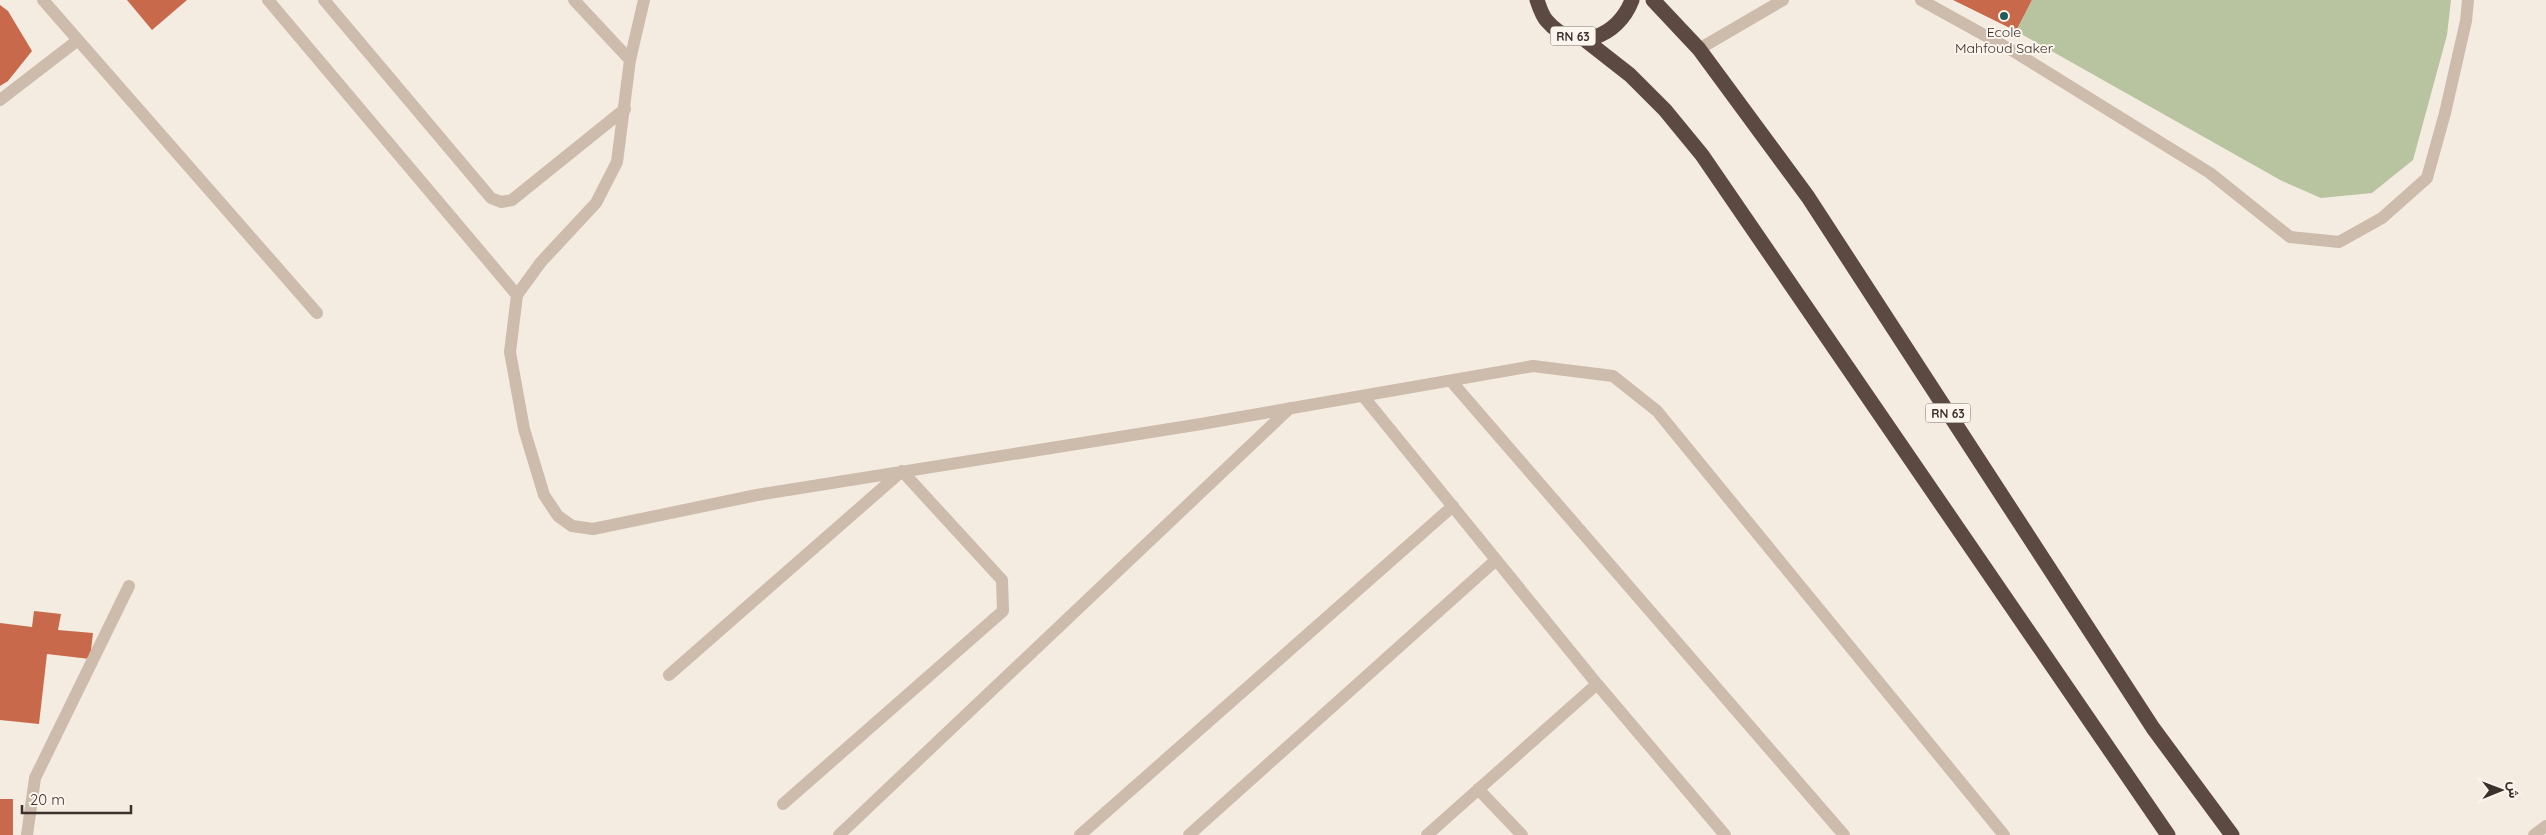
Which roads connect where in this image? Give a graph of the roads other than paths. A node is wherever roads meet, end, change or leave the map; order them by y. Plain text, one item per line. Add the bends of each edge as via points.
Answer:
1 (43, 0) edge
2 (268, 0) edge
3 (324, 0) edge
4 (574, 0) edge
5 (644, 0) edge
6 (1537, 0) edge
7 (1632, 0) edge
8 (1653, 0) edge
9 (1783, 0) edge
10 (1921, 0) edge
11 (2468, 0) edge
12 (1584, 39) junction
13 (78, 40) junction
14 (1699, 49) junction
15 (630, 60) junction
16 (0, 100) edge
17 (625, 109) junction
18 (518, 295) junction
19 (317, 313) dead end
20 (1450, 381) junction
21 (1363, 396) junction
22 (1290, 408) junction
23 (902, 471) junction
24 (1453, 506) junction
25 (1496, 560) junction
26 (129, 586) dead end
27 (668, 675) dead end
28 (1597, 684) junction
29 (1478, 789) junction
30 (783, 804) dead end
31 (2546, 826) edge
32 (27, 835) edge
33 (839, 835) edge
34 (1080, 835) edge
35 (1189, 835) edge
36 (1427, 835) edge
37 (1522, 835) edge
38 (1725, 835) edge
39 (1844, 835) edge
40 (2004, 835) edge
41 (2168, 835) edge
42 (2232, 835) edge
43 (2534, 835) edge

1 - 13 street
2 - 18 street
3 - 17 street via 491,198 501,202 512,200
4 - 15 street
5 - 15 street
6 - 12 highway, RN 63 via 1546,20 1552,25 1563,34
7 - 12 highway, RN 63 via 1622,20 1605,34
8 - 14 highway, RN 63
9 - 14 street
10 - 11 street via 2013,51 2210,173 2290,237 2339,242 2382,218 2427,178 2446,113
12 - 41 highway, RN 63 via 1630,75 1702,155
13 - 16 street
13 - 19 street
14 - 42 highway, RN 63 via 1808,197 2153,728
15 - 17 street
17 - 18 street via 617,162 596,204 541,262
18 - 23 street via 510,352 524,430 544,495 558,516 572,526 592,530 757,495
20 - 21 street
20 - 39 street
20 - 40 street via 1533,366 1612,376 1657,411
21 - 22 street
21 - 24 street
22 - 23 street
22 - 33 street
23 - 27 street
23 - 30 street via 1002,580 1003,611
24 - 25 street
24 - 34 street
25 - 28 street
25 - 35 street
26 - 32 street via 35,778
28 - 29 street
28 - 38 street
29 - 36 street
29 - 37 street
31 - 43 street

